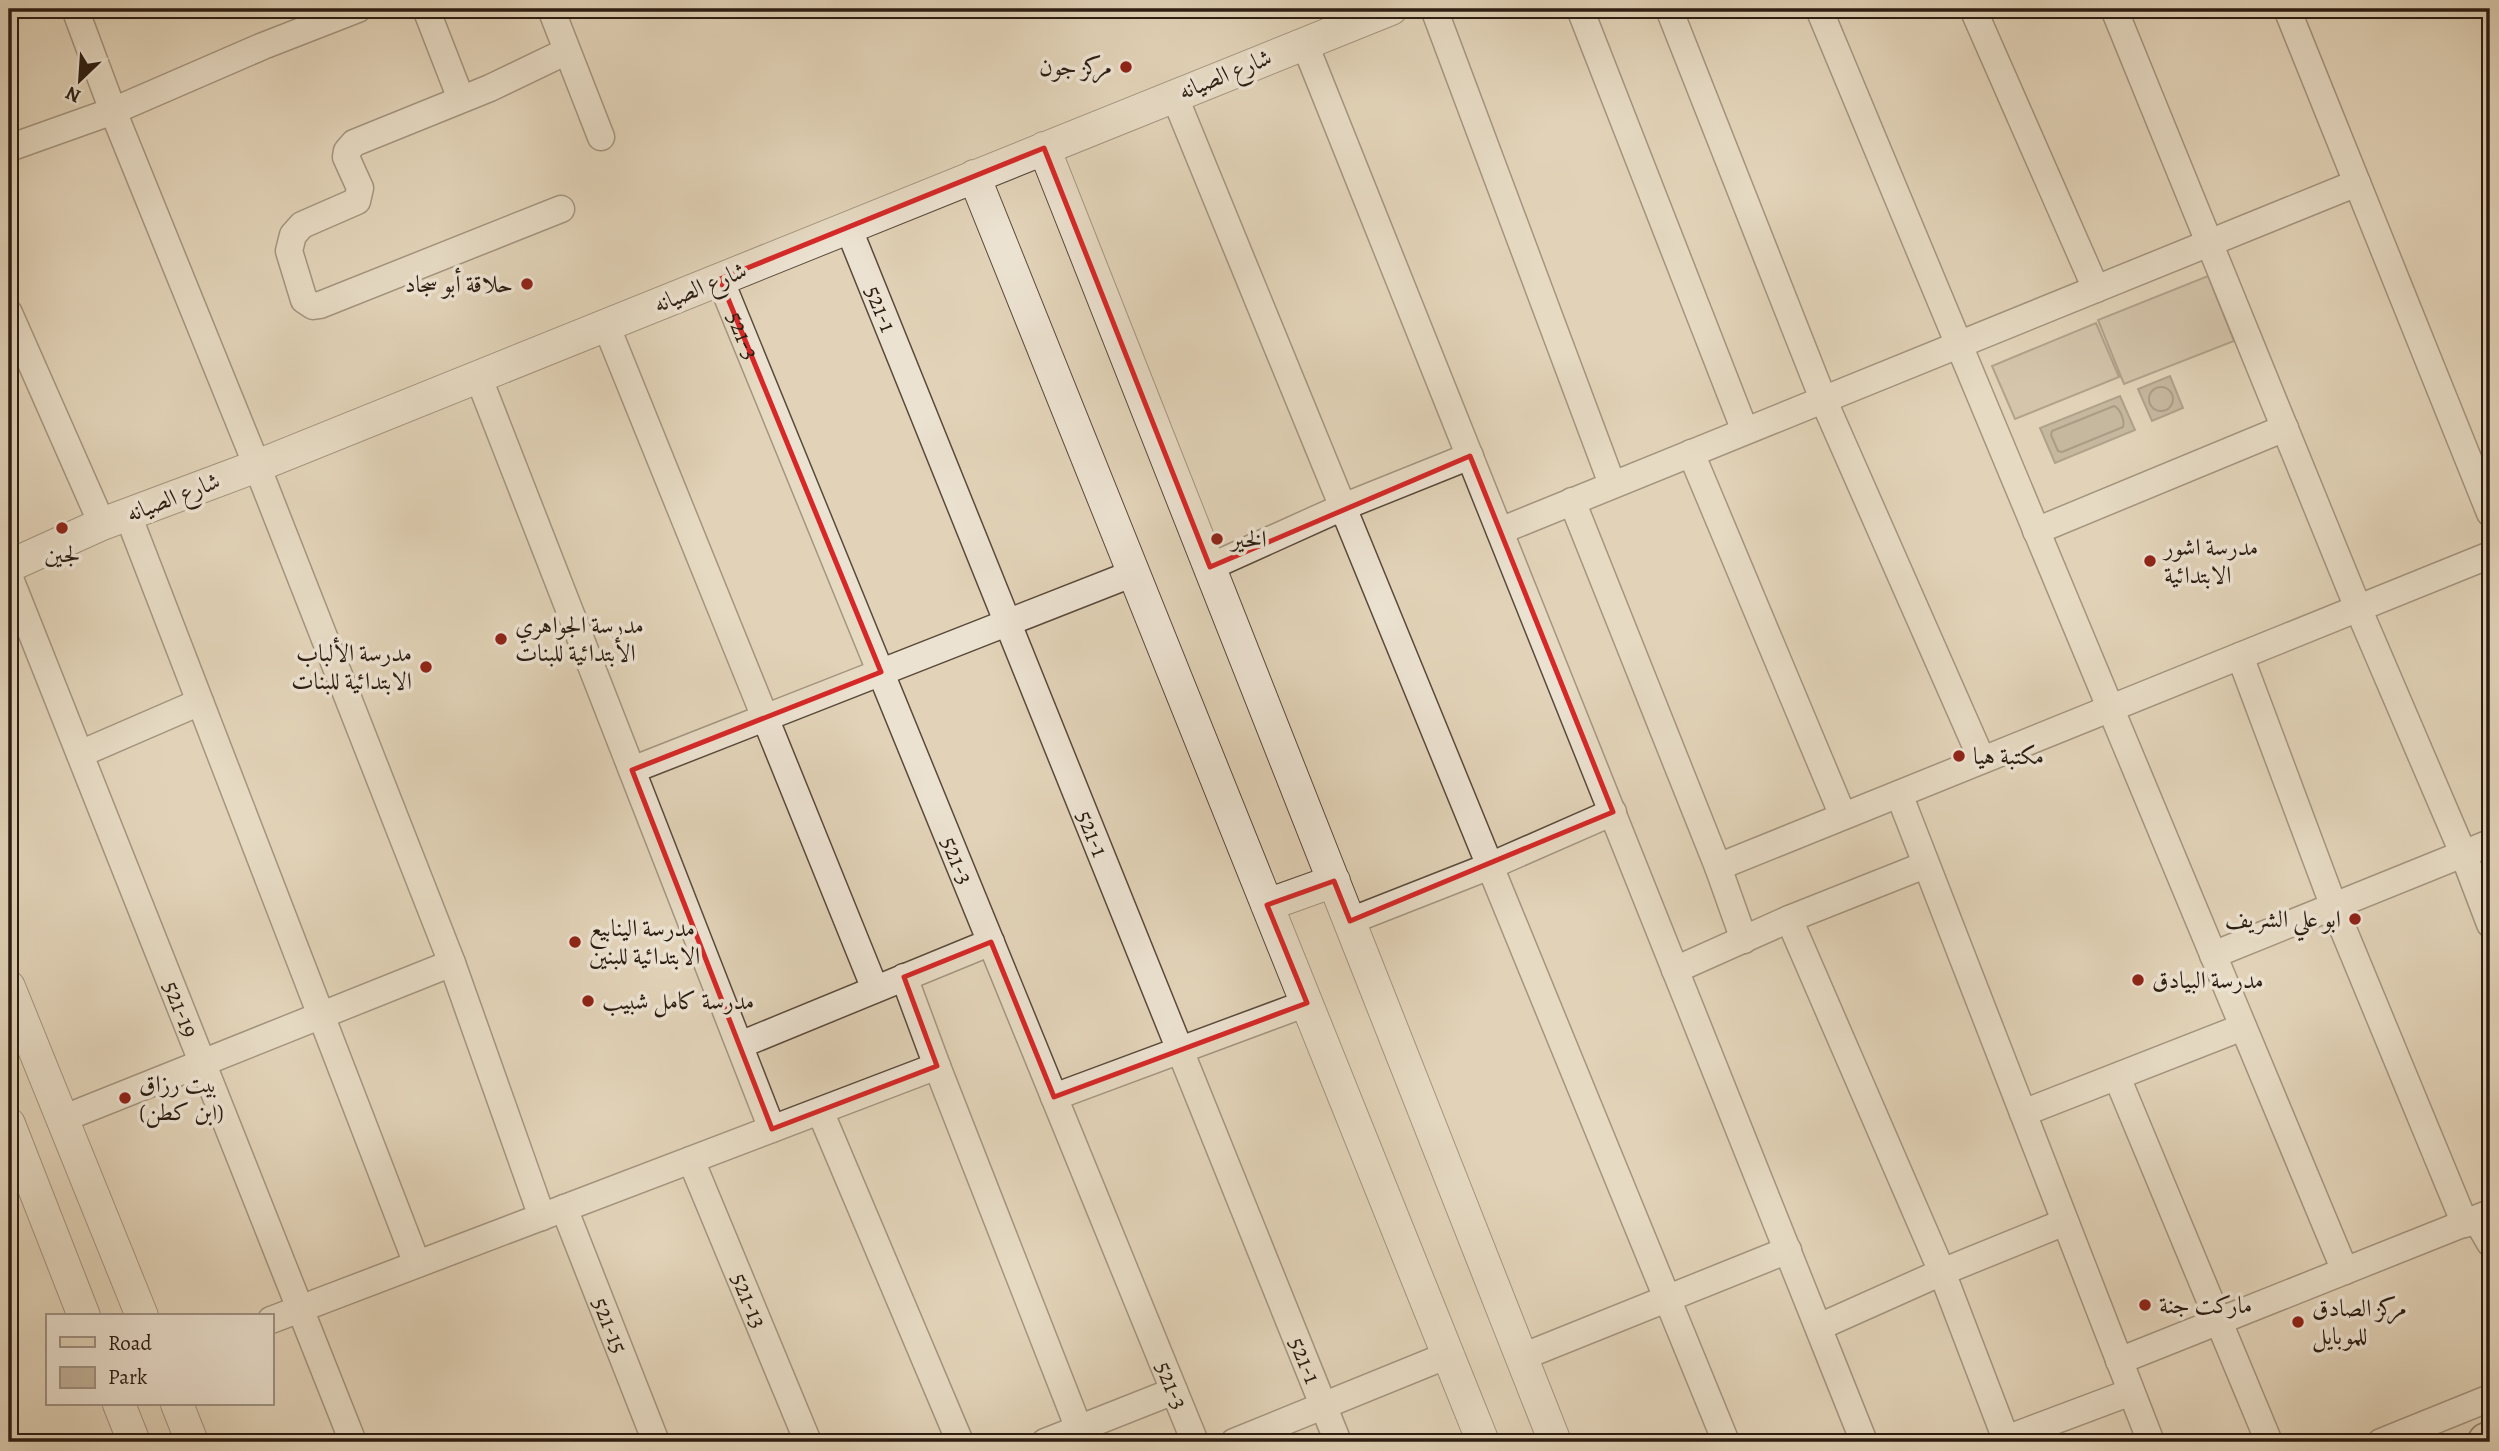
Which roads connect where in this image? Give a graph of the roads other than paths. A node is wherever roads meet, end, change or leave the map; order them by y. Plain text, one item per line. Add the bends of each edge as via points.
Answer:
1 (75, 9) edge
2 (358, 9) edge
3 (426, 9) edge
4 (551, 9) edge
5 (1434, 9) edge
6 (1580, 9) edge
7 (1669, 9) edge
8 (1819, 9) edge
9 (1973, 9) edge
10 (2114, 9) edge
11 (2287, 9) edge
12 (1384, 10) edge
13 (1304, 43) junction
14 (567, 51) junction
15 (1174, 95) junction
16 (461, 99) junction
17 (113, 111) junction
18 (601, 137) dead end
19 (9, 148) edge
20 (1044, 148) junction
21 (974, 176) junction
22 (2357, 183) junction
23 (561, 209) dead end
24 (848, 227) junction
25 (2210, 242) junction
26 (720, 279) junction
27 (2096, 289) junction
28 (9, 313) edge
29 (606, 325) junction
30 (1959, 344) junction
31 (478, 376) junction
32 (1823, 399) junction
33 (2285, 428) junction
34 (1745, 431) junction
35 (1692, 453) junction
36 (1470, 456) junction
37 (257, 466) junction
38 (1612, 484) junction
39 (1572, 501) junction
40 (1343, 507) junction
41 (2490, 513) edge
42 (115, 520) junction
43 (1500, 531) junction
44 (2036, 531) junction
45 (2490, 555) edge
46 (9, 566) edge
47 (1210, 567) junction
48 (1134, 573) junction
49 (9, 576) edge
50 (2358, 608) junction
51 (1007, 623) junction
52 (2239, 656) junction
53 (881, 672) junction
54 (200, 702) junction
55 (2110, 708) junction
56 (765, 718) junction
57 (80, 754) junction
58 (1982, 760) junction
59 (632, 770) junction
60 (1899, 794) junction
61 (1613, 812) junction
62 (1843, 816) junction
63 (2490, 843) edge
64 (2463, 853) junction
65 (1925, 865) junction
66 (1490, 866) junction
67 (1718, 867) junction
68 (1334, 881) junction
69 (1267, 905) junction
70 (2334, 906) junction
71 (1789, 919) junction
72 (1350, 921) junction
73 (2490, 924) edge
74 (1744, 940) junction
75 (990, 942) junction
76 (2213, 955) junction
77 (452, 963) junction
78 (1675, 970) junction
79 (904, 977) junction
80 (9, 987) edge
81 (875, 989) junction
82 (1307, 1003) junction
83 (321, 1015) junction
84 (2243, 1027) junction
85 (740, 1045) junction
86 (1180, 1050) junction
87 (202, 1063) junction
88 (937, 1066) junction
89 (2117, 1077) junction
90 (1054, 1097) junction
91 (820, 1111) junction
92 (2023, 1114) junction
93 (62, 1119) junction
94 (772, 1129) junction
95 (10, 1130) edge
96 (691, 1160) junction
97 (553, 1212) junction
98 (2477, 1219) edge
99 (2065, 1222) junction
100 (2490, 1243) edge
101 (1788, 1250) junction
102 (418, 1264) junction
103 (2345, 1271) junction
104 (1942, 1272) junction
105 (1668, 1299) junction
106 (137, 1305) edge
107 (300, 1309) junction
108 (83, 1314) edge
109 (273, 1320) edge
110 (2219, 1321) junction
111 (1819, 1327) junction
112 (1448, 1355) junction
113 (1522, 1357) junction
114 (2119, 1361) junction
115 (1174, 1391) junction
116 (2131, 1392) junction
117 (2490, 1398) edge
118 (120, 1406) edge
119 (178, 1406) edge
120 (1323, 1406) junction
121 (1079, 1429) junction
122 (2006, 1441) edge
123 (134, 1442) edge
124 (192, 1442) edge
125 (353, 1442) edge
126 (656, 1442) edge
127 (808, 1442) edge
128 (960, 1442) edge
129 (1047, 1442) edge
130 (1195, 1442) edge
131 (1234, 1442) edge
132 (1338, 1442) edge
133 (1483, 1442) edge
134 (1555, 1442) edge
135 (1726, 1442) edge
136 (1864, 1442) edge
137 (2151, 1442) edge
138 (2269, 1442) edge
139 (2381, 1442) edge

1 - 17 street, 521-15
2 - 17 street
3 - 16 street
4 - 14 street
5 - 38 street
6 - 34 street
7 - 32 street
8 - 30 street
9 - 27 street
10 - 25 street
11 - 22 street
12 - 13 street, شارع الصيانه
13 - 15 street, شارع الصيانه
13 - 36 street
14 - 16 street
14 - 18 street
15 - 20 street, شارع الصيانه
15 - 40 street
16 - 23 street via 350,146 346,157 359,188 358,201 302,225 290,243 304,300 320,306
17 - 19 street
17 - 37 street, 521-15
20 - 21 street, شارع الصيانه
20 - 47 street
21 - 24 street, شارع الصيانه
21 - 48 street
22 - 25 street
22 - 41 street
24 - 26 street, شارع الصيانه
24 - 51 street, 521-1
25 - 27 street
25 - 33 street
26 - 29 street, شارع الصيانه
26 - 53 street, 521-3
27 - 30 street
28 - 42 street
29 - 31 street, شارع الصيانه
29 - 56 street
30 - 32 street
30 - 44 street
31 - 37 street, شارع الصيانه
31 - 59 street
32 - 34 street
32 - 58 street
33 - 44 street
33 - 50 street
34 - 35 street
35 - 38 street
35 - 62 street
36 - 40 street
36 - 43 street
37 - 42 street, شارع الصيانه
37 - 77 street, 521-15
38 - 39 street
39 - 43 street
39 - 67 street
40 - 47 street
40 - 66 street
42 - 46 street, شارع الصيانه
42 - 54 street
43 - 61 street
44 - 55 street
45 - 50 street
47 - 68 street
48 - 51 street
48 - 69 street
49 - 57 street, 521-19
50 - 52 street
50 - 64 street
51 - 53 street
51 - 86 street, 521-1
52 - 55 street
52 - 70 street
53 - 56 street
53 - 75 street, 521-3
54 - 57 street
54 - 83 street
55 - 58 street
55 - 76 street
56 - 59 street
56 - 81 street
57 - 87 street, 521-19
58 - 60 street
59 - 85 street
60 - 62 street
60 - 65 street
61 - 66 street
61 - 78 street
62 - 67 street
63 - 64 street
64 - 70 street
64 - 73 street
65 - 71 street
65 - 92 street
66 - 72 street
66 - 105 street
67 - 74 street
68 - 69 street
68 - 72 street
69 - 82 street
70 - 76 street
70 - 98 street
71 - 74 street
71 - 104 street
72 - 113 street
74 - 78 street
75 - 79 street
75 - 90 street, 521-3
76 - 84 street
77 - 83 street
77 - 97 street, 521-15
78 - 101 street
79 - 81 street
79 - 88 street
80 - 93 street
81 - 85 street
82 - 86 street
82 - 112 street
83 - 87 street
83 - 102 street
84 - 89 street
84 - 103 street
85 - 94 street
86 - 90 street
86 - 120 street, 521-1
87 - 93 street
87 - 107 street, 521-19
88 - 91 street
88 - 121 street
89 - 92 street
89 - 110 street
90 - 115 street, 521-3
91 - 94 street
91 - 128 street
92 - 99 street
93 - 106 street
94 - 96 street
95 - 108 street
96 - 97 street
96 - 127 street, 521-13
97 - 102 street
97 - 126 street, 521-15
98 - 100 street
98 - 103 street
99 - 104 street
99 - 114 street
101 - 105 street
101 - 111 street
102 - 107 street
103 - 110 street
104 - 111 street
104 - 122 street
105 - 113 street
105 - 135 street
106 - 108 street
107 - 109 street
107 - 125 street, 521-19
110 - 114 street
110 - 138 street
111 - 136 street
112 - 120 street
112 - 133 street
113 - 134 street
114 - 116 street
115 - 121 street
115 - 130 street, 521-3
116 - 122 street
116 - 137 street
117 - 139 street
118 - 123 street
119 - 124 street
120 - 131 street
120 - 132 street, 521-1
121 - 129 street

